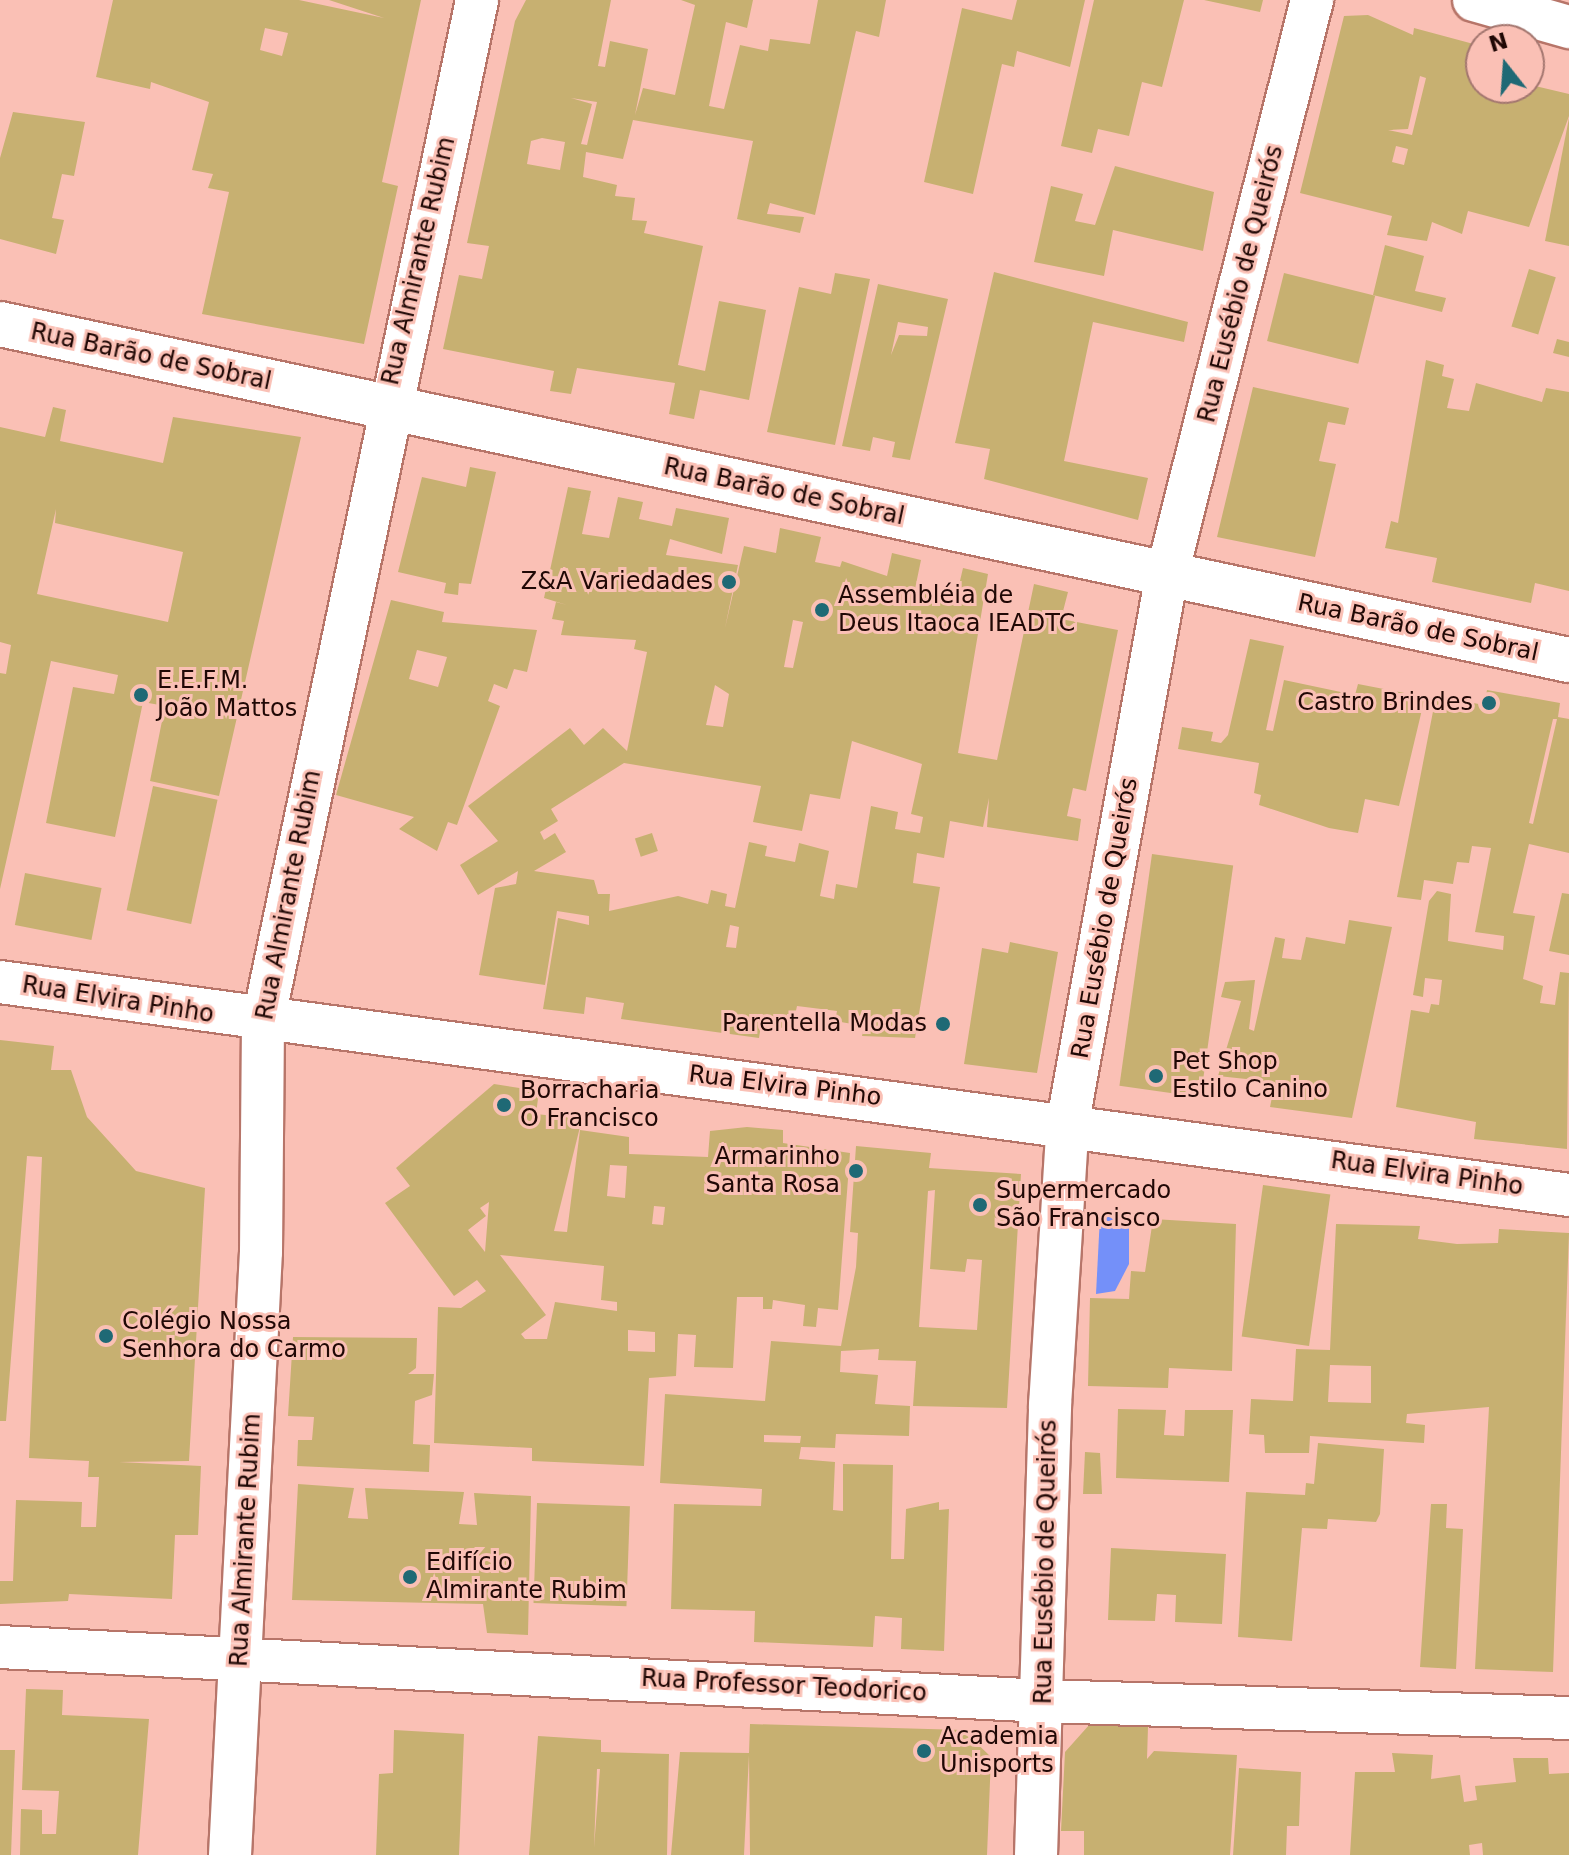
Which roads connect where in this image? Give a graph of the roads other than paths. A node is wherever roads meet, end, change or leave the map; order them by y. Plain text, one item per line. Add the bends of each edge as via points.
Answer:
1 (477, 0) edge
2 (1312, 0) edge
3 (1474, 0) edge
4 (1569, 27) edge
5 (0, 324) edge
6 (387, 408) junction
7 (1167, 574) junction
8 (1569, 660) edge
9 (0, 982) edge
10 (263, 1022) junction
11 (1068, 1121) junction
12 (1569, 1195) edge
13 (0, 1647) edge
14 (240, 1655) junction
15 (1043, 1701) junction
16 (1569, 1718) edge
17 (230, 1855) edge
18 (1036, 1855) edge

1 - 6 street, Rua Almirante Rubim
2 - 7 street, Rua Eusébio de Queirós
3 - 4 street
5 - 6 main road, Rua Barão de Sobral
6 - 7 main road, Rua Barão de Sobral
6 - 10 street, Rua Almirante Rubim
7 - 8 main road, Rua Barão de Sobral
7 - 11 street, Rua Eusébio de Queirós
9 - 10 street, Rua Elvira Pinho
10 - 11 street, Rua Elvira Pinho
10 - 14 street, Rua Almirante Rubim via 261,1252
11 - 12 street, Rua Elvira Pinho
11 - 15 street, Rua Eusébio de Queirós via 1050,1405
13 - 14 street, Rua Professor Teodorico
14 - 15 street, Rua Professor Teodorico
14 - 17 street, Rua Almirante Rubim
15 - 16 street, Rua Professor Teodorico
15 - 18 street, Rua Eusébio de Queirós

